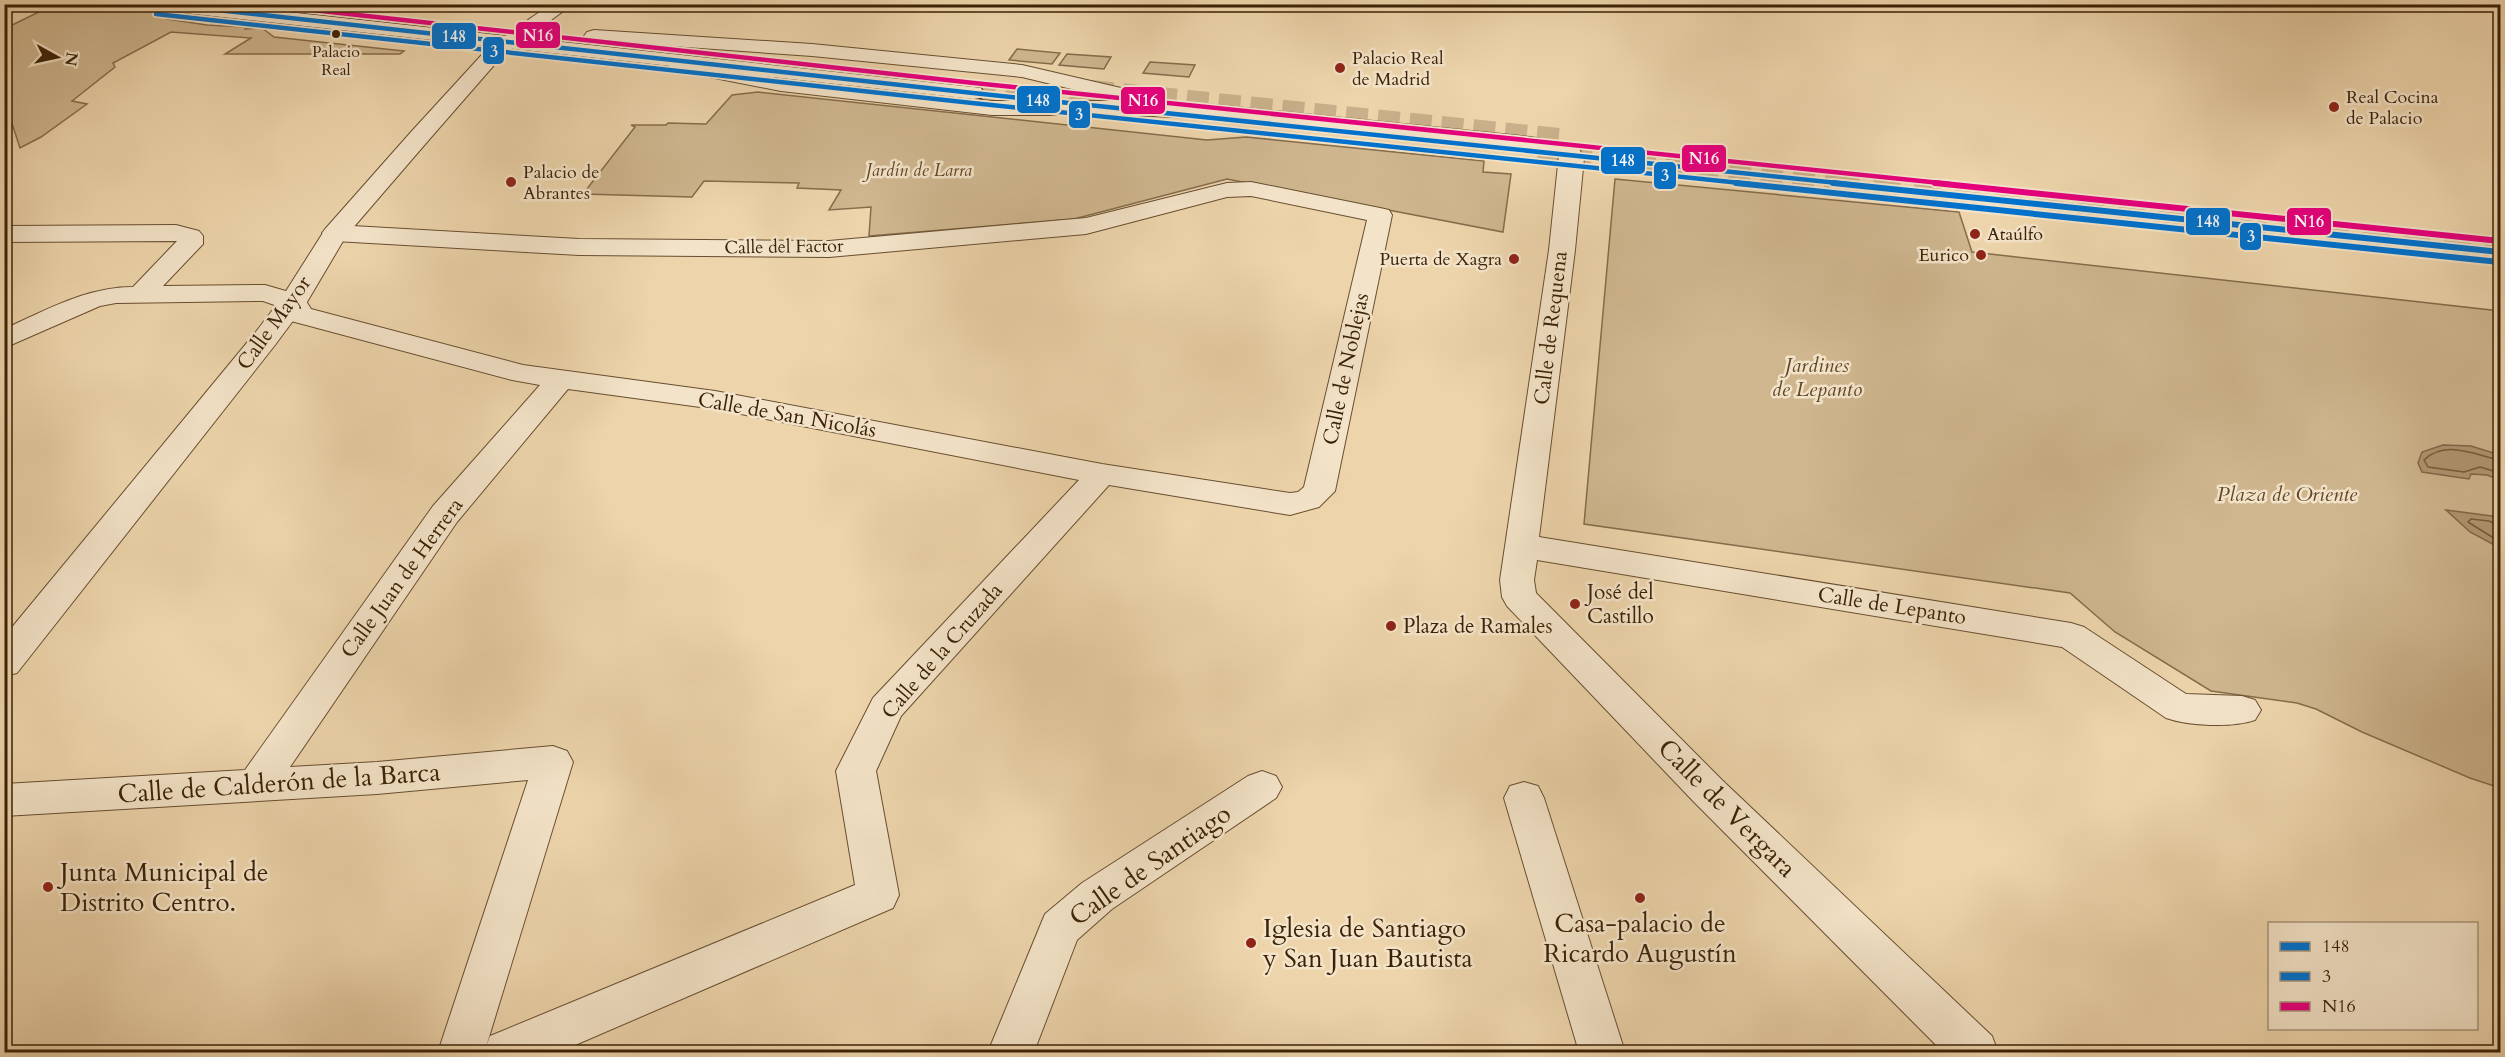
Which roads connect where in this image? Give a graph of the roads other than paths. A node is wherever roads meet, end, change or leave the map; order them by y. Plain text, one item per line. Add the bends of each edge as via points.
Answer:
1 (14, 4) edge
2 (157, 4) edge
3 (564, 4) edge
4 (4, 9) edge
5 (286, 9) edge
6 (594, 36) junction
7 (518, 37) junction
8 (570, 49) junction
9 (1216, 112) junction
10 (1380, 215) joint
11 (335, 233) junction
12 (4, 234) edge
13 (141, 294) junction
14 (293, 302) junction
15 (4, 340) edge
16 (560, 380) junction
17 (1102, 474) junction
18 (1290, 504) joint
19 (1522, 546) junction
20 (4, 663) edge
21 (2242, 710) dead end
22 (256, 785) junction
23 (1262, 787) dead end
24 (1524, 798) dead end
25 (4, 800) edge
26 (461, 1053) edge
27 (507, 1053) edge
28 (1011, 1053) edge
29 (1602, 1053) edge
30 (1975, 1053) edge

1 - 4 street
2 - 5 street
3 - 7 street, Calle Mayor
5 - 7 street
6 - 7 street
6 - 8 street via 979,86
6 - 9 street via 812,50 1022,71
7 - 8 street
7 - 11 street, Calle Mayor via 490,58
8 - 9 street via 781,84 992,108
9 - 19 street, Calle de Requena via 1530,144 1571,153
10 - 11 street, Calle del Factor via 1251,189 1227,190 1086,226 829,249 579,247
10 - 18 street, Calle de Noblejas via 1319,491 1308,500
11 - 14 street, Calle Mayor
12 - 13 street via 190,236 190,244
13 - 14 street, Calle de San Nicolás via 265,293
13 - 15 street, Calle de San Nicolás via 93,299
14 - 16 street, Calle de San Nicolás via 301,315 522,374
14 - 20 street, Calle Mayor
16 - 17 street, Calle de San Nicolás via 715,400
16 - 22 street, Calle Juan de Herrera via 445,514
17 - 18 street, Calle de San Nicolás
17 - 27 street, Calle de la Cruzada via 886,708 856,771 878,896
19 - 21 street, Calle de Lepanto via 2071,636 2179,708
19 - 30 street, Calle de Vergara via 1519,597 1708,791
22 - 25 street, Calle de Calderón de la Barca
22 - 26 street, Calle de Calderón de la Barca via 553,762
23 - 28 street, Calle de Santiago via 1097,896 1060,928
24 - 29 street

